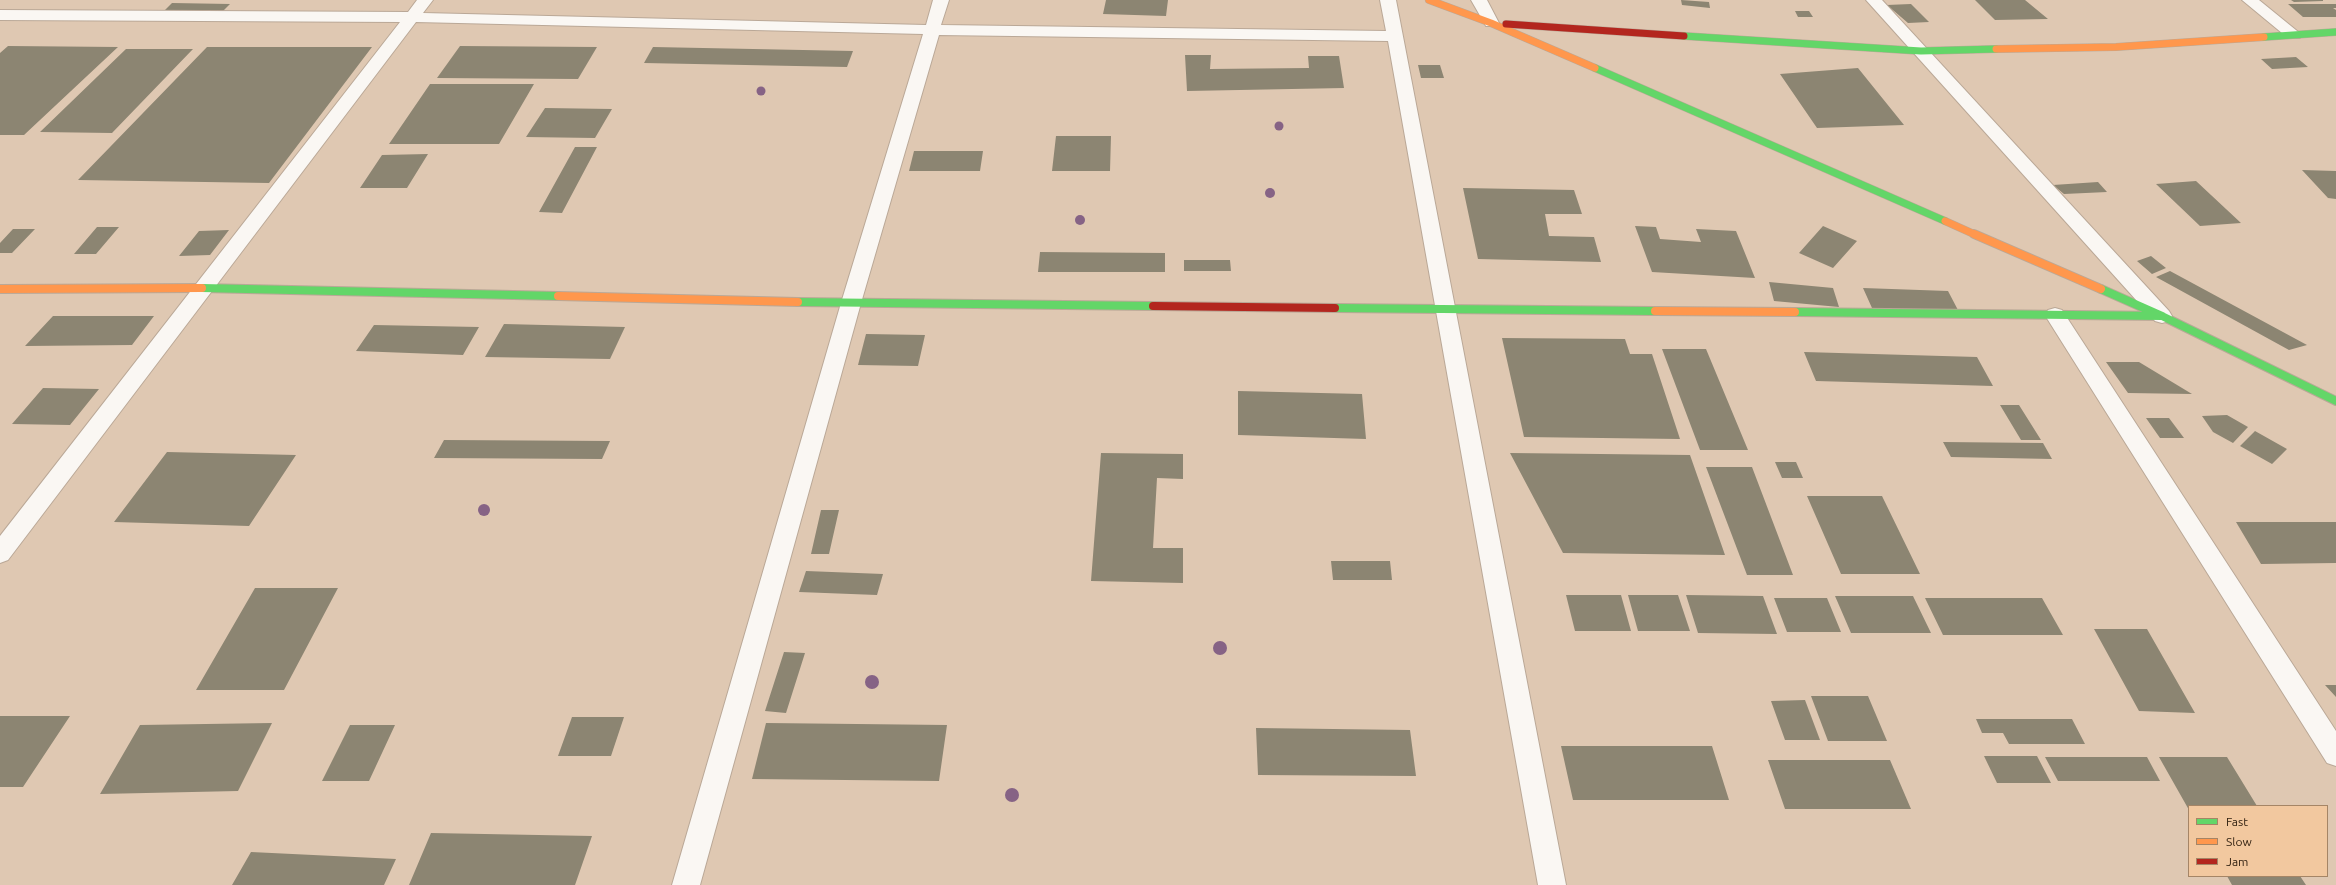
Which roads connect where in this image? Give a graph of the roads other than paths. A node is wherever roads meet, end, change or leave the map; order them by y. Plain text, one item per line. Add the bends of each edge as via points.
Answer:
1 (425, 0) edge
2 (941, 0) edge
3 (1388, 0) edge
4 (1429, 0) edge
5 (1479, 0) edge
6 (1874, 0) edge
7 (2250, 0) edge
8 (1, 16) edge
9 (412, 17) junction
10 (1491, 23) junction
11 (932, 30) junction
12 (2336, 32) edge
13 (2294, 35) junction
14 (1395, 36) junction
15 (1921, 51) junction
16 (203, 288) junction
17 (0, 289) edge
18 (851, 303) junction
19 (1445, 308) junction
20 (2055, 315) junction
21 (2162, 316) junction
22 (2336, 401) edge
23 (0, 553) edge
24 (2336, 754) edge
25 (686, 885) edge
26 (1552, 885) edge

1 - 9 street
2 - 11 street
3 - 14 street
4 - 10 street
5 - 10 street
6 - 15 street
7 - 13 street
8 - 9 street
9 - 11 street
9 - 16 street
10 - 15 street
10 - 21 street
11 - 14 street
11 - 18 street
12 - 13 street
13 - 15 street via 2116,47
14 - 19 street
15 - 21 street
16 - 17 street
16 - 18 street
16 - 23 street
18 - 19 street
18 - 25 street
19 - 20 street
19 - 26 street
20 - 21 street
20 - 24 street
21 - 22 street

